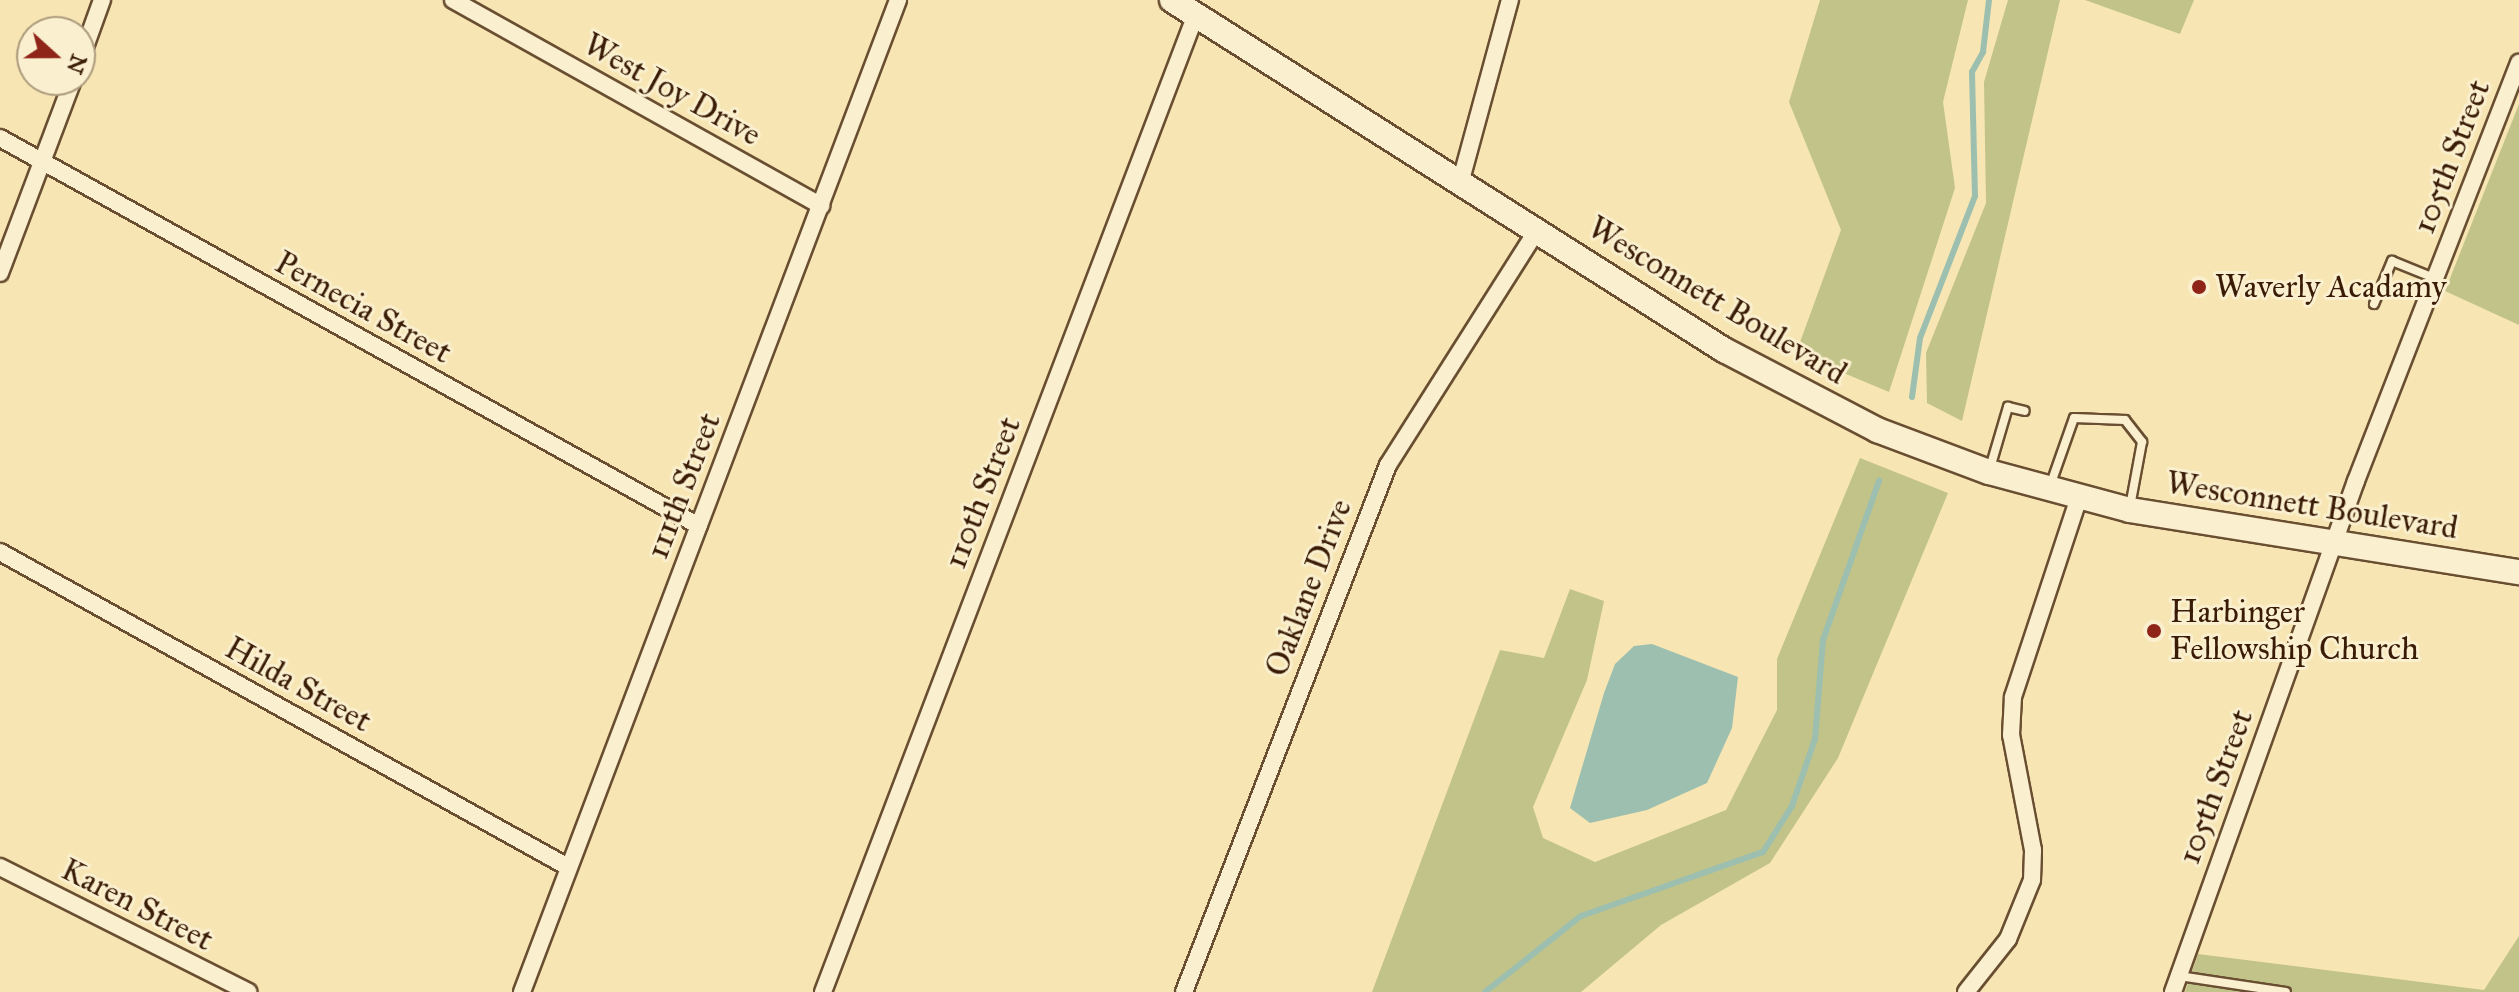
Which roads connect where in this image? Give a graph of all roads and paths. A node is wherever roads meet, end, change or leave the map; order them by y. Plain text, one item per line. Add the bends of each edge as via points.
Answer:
1 (453, 0) edge
2 (898, 0) edge
3 (1172, 0) edge
4 (1510, 0) edge
5 (481, 7) edge
6 (1196, 14) junction
7 (2519, 63) edge
8 (67, 96) edge
9 (0, 138) edge
10 (42, 163) junction
11 (1461, 180) junction
12 (821, 206) junction
13 (1538, 229) junction
14 (0, 273) edge
15 (2435, 278) junction
16 (2374, 304) dead end
17 (2025, 411) dead end
18 (1989, 472) junction
19 (2048, 490) junction
20 (2079, 498) junction
21 (2130, 510) junction
22 (699, 526) junction
23 (2334, 544) junction
24 (0, 552) edge
25 (2519, 572) edge
26 (0, 867) edge
27 (568, 867) junction
28 (2175, 984) edge
29 (248, 992) edge
30 (522, 992) edge
31 (823, 992) edge
32 (1184, 992) edge
33 (1966, 992) edge
34 (2286, 992) edge

1 - 5 street, West Joy Drive
2 - 12 street, 111th Street
3 - 6 street, Wesconnett Boulevard
4 - 11 street
5 - 12 street, West Joy Drive
6 - 11 street, Wesconnett Boulevard
6 - 31 street, 110th Street
7 - 15 street, 105th Street
8 - 10 street
9 - 10 street, Pernecia Street
10 - 14 street
10 - 22 street, Pernecia Street
11 - 13 street, Wesconnett Boulevard
12 - 22 street, 111th Street
13 - 18 street, Wesconnett Boulevard via 1807,397
13 - 32 street, Oaklane Drive via 1388,465
15 - 16 lane via 2392,261
15 - 23 street, 105th Street
17 - 18 lane via 2008,407
18 - 19 street, Wesconnett Boulevard
19 - 20 street, Wesconnett Boulevard
19 - 21 lane via 2074,418 2125,420 2142,442
20 - 21 street, Wesconnett Boulevard
20 - 33 street via 2013,697 2011,735 2033,850 2032,880 2008,939
21 - 23 street, Wesconnett Boulevard
22 - 27 street, 111th Street
23 - 25 street, Wesconnett Boulevard
23 - 28 street, 105th Street
24 - 27 street, Hilda Street
26 - 29 street, Karen Street
27 - 30 street, 111th Street
28 - 34 lane

